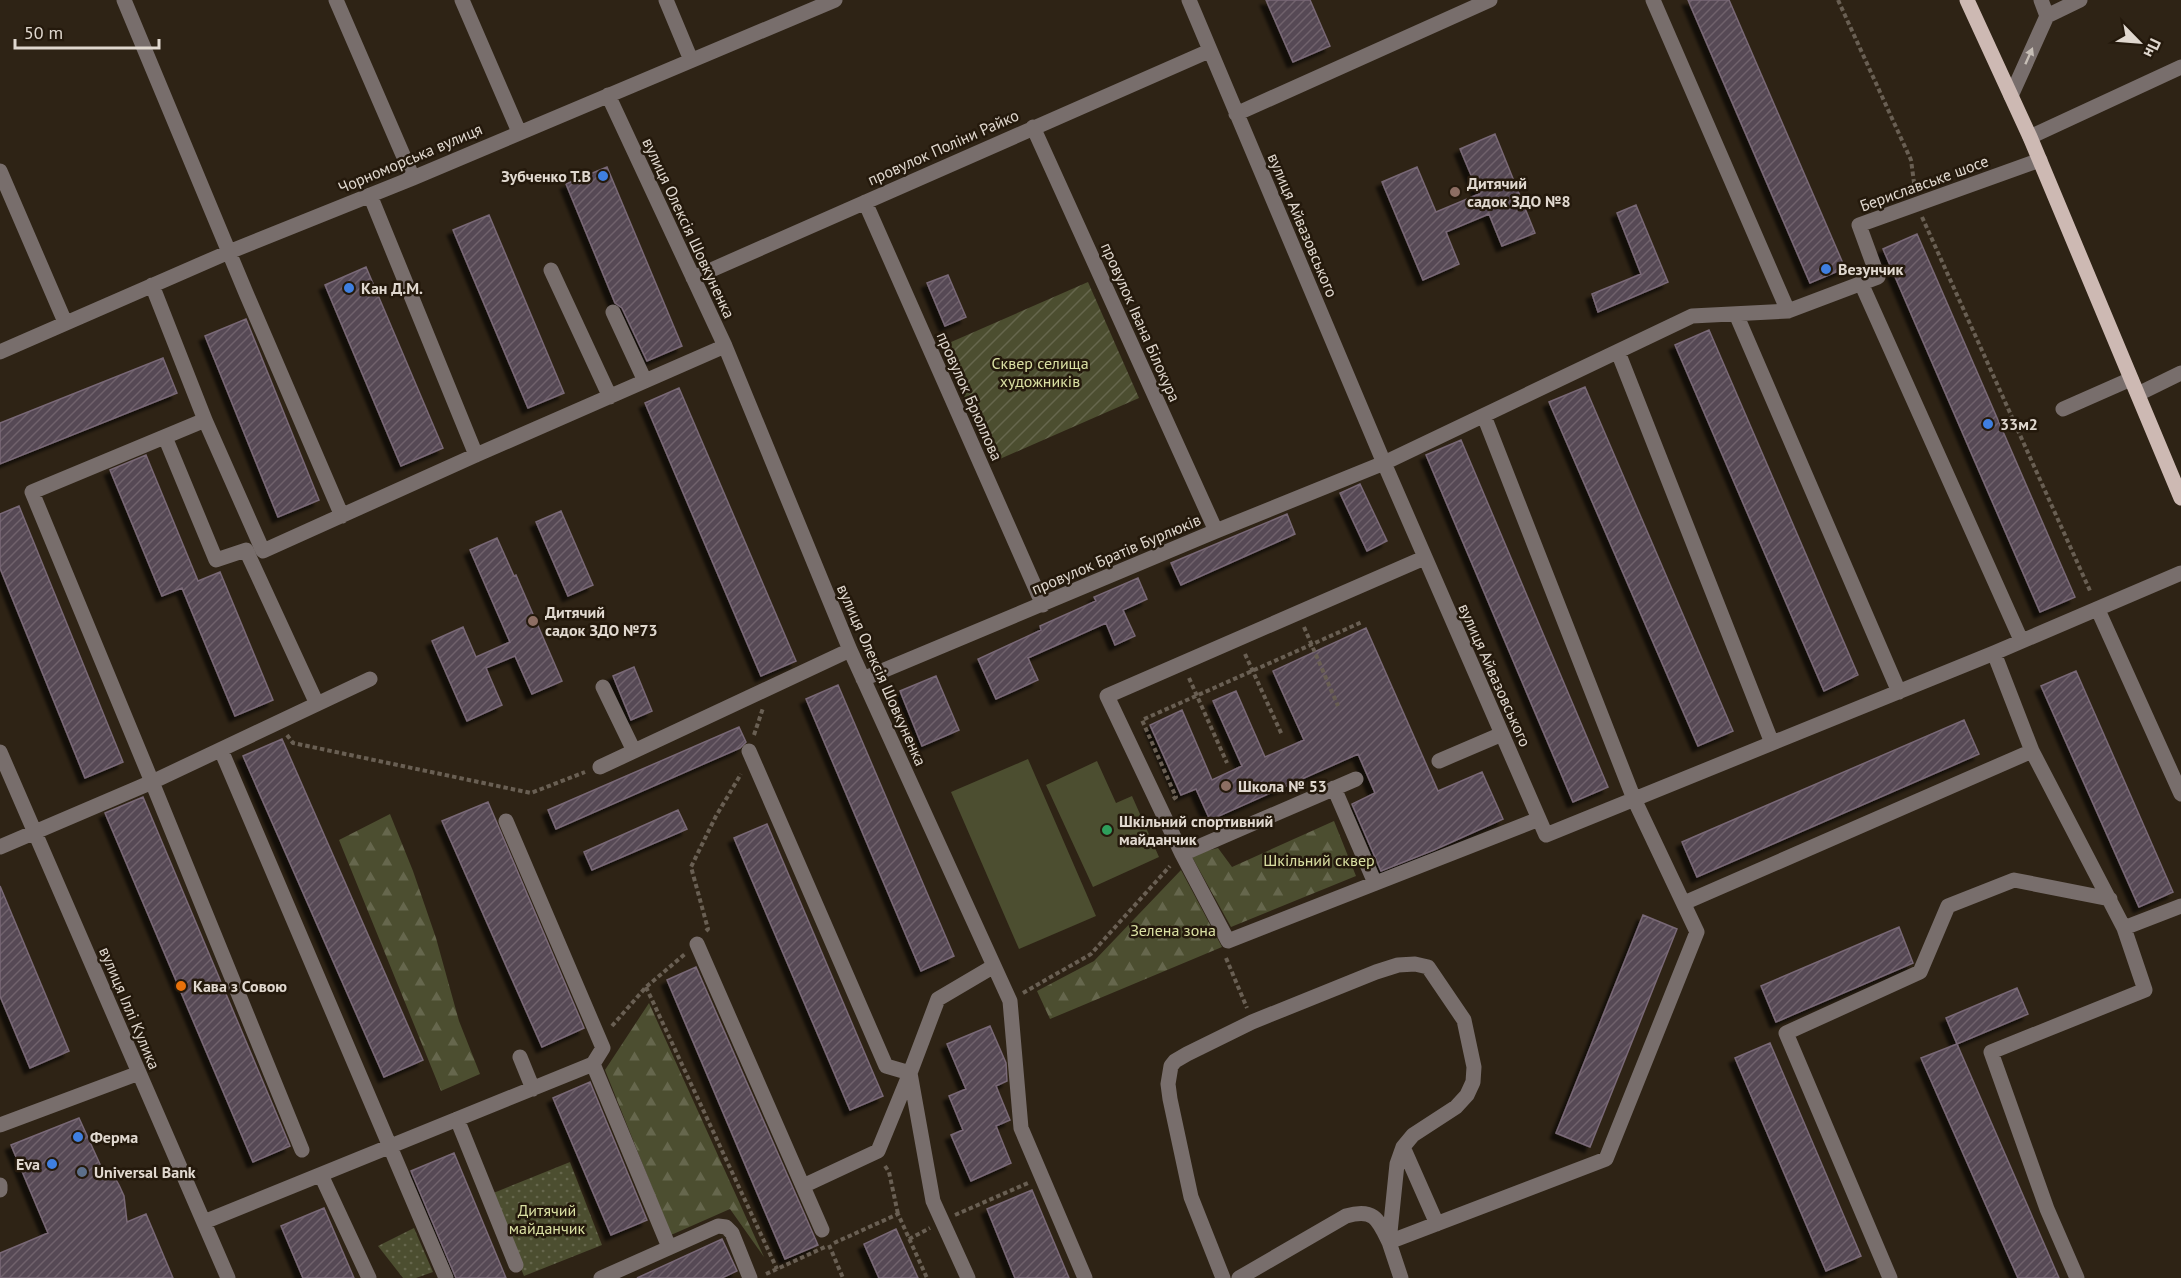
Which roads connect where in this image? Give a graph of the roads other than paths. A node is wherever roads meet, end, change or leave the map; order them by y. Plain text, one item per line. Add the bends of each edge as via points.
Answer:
1 (124, 0) edge
2 (336, 0) edge
3 (462, 0) edge
4 (666, 0) edge
5 (835, 0) edge
6 (1189, 0) edge
7 (1490, 0) edge
8 (1653, 0) edge
9 (1967, 0) edge
10 (2041, 0) edge
11 (2080, 0) edge
12 (2047, 16) junction
13 (1209, 51) junction
14 (691, 60) junction
15 (2181, 67) edge
16 (608, 95) junction
17 (2011, 96) junction
18 (1236, 114) junction
19 (1033, 127) junction
20 (519, 132) junction
21 (2030, 137) junction
22 (2040, 160) junction
23 (0, 171) edge
24 (413, 178) junction
25 (370, 195) junction
26 (865, 202) junction
27 (229, 252) junction
28 (551, 270) dead end
29 (693, 278) junction
30 (1861, 283) junction
31 (152, 285) junction
32 (1788, 311) junction
33 (614, 312) dead end
34 (1737, 314) junction
35 (65, 322) junction
36 (724, 346) junction
37 (0, 352) edge
38 (1618, 352) junction
39 (2181, 373) edge
40 (2131, 379) junction
41 (645, 381) junction
42 (2138, 394) junction
43 (610, 397) junction
44 (2063, 409) dead end
45 (1484, 416) junction
46 (205, 420) junction
47 (165, 437) junction
48 (476, 455) junction
49 (1384, 463) junction
50 (2181, 498) edge
51 (342, 516) junction
52 (1216, 531) junction
53 (1424, 558) junction
54 (2181, 573) edge
55 (1042, 605) junction
56 (2098, 610) junction
57 (2021, 640) junction
58 (850, 650) junction
59 (1994, 653) junction
60 (370, 679) dead end
61 (863, 679) junction
62 (603, 687) dead end
63 (1899, 692) junction
64 (317, 704) junction
65 (1502, 734) junction
66 (1772, 743) junction
67 (221, 750) junction
68 (634, 751) junction
69 (749, 751) road end
70 (2032, 751) junction
71 (0, 752) edge
72 (1439, 761) dead end
73 (600, 767) road end
74 (1356, 778) dead end
75 (152, 782) junction
76 (1334, 788) junction
77 (2181, 794) edge
78 (1634, 800) junction
79 (1539, 819) junction
80 (506, 821) dead end
81 (34, 831) junction
82 (0, 847) edge
83 (1182, 854) junction
84 (1375, 883) junction
85 (2110, 899) junction
86 (1684, 903) junction
87 (2181, 906) edge
88 (2124, 928) junction
89 (697, 944) road end
90 (994, 966) junction
91 (520, 1057) dead end
92 (593, 1064) junction
93 (139, 1073) junction
94 (910, 1073) junction
95 (533, 1089) junction
96 (457, 1119) junction
97 (0, 1125) edge
98 (390, 1147) junction
99 (1403, 1147) junction
100 (302, 1150) dead end
101 (321, 1175) junction
102 (803, 1186) junction
103 (1393, 1200) junction
104 (1365, 1213) junction
105 (204, 1222) junction
106 (1437, 1224) junction
107 (822, 1230) dead end
108 (1389, 1242) junction
109 (669, 1247) junction
110 (516, 1265) dead end
111 (228, 1278) edge
112 (369, 1278) edge
113 (446, 1278) edge
114 (601, 1278) edge
115 (750, 1278) edge
116 (968, 1278) edge
117 (1085, 1278) edge
118 (1223, 1278) edge
119 (1239, 1278) edge
120 (1401, 1278) edge
121 (1890, 1278) edge
122 (2077, 1278) edge

1 - 27 street
2 - 24 street
3 - 20 street
4 - 14 street
5 - 14 street, Чорноморська вулиця
6 - 13 street, вулиця Айвазовського
7 - 18 street
8 - 32 street
9 - 17 main road
10 - 12 street
11 - 12 street
17 -> 12 street
13 - 18 street, вулиця Айвазовського
13 - 19 street, провулок Поліни Райко
14 - 16 street, Чорноморська вулиця
15 - 21 street
16 - 20 street, Чорноморська вулиця
16 - 29 street, вулиця Олексія Шовкуненка
17 - 21 main road
18 - 49 street, вулиця Айвазовського
19 - 26 street, провулок Поліни Райко
19 - 52 street, провулок Івана Білокура
20 - 24 street, Чорноморська вулиця
21 - 22 main road
22 - 30 street, Бериславське шосе via 1859,225 1878,277
22 - 40 main road
23 - 35 street
24 - 25 street, Чорноморська вулиця
25 - 27 street, Чорноморська вулиця
25 - 48 street
26 - 29 street, провулок Поліни Райко
26 - 55 street, провулок Брюллова
27 - 31 street, Чорноморська вулиця
27 - 51 street
28 - 43 street
29 - 36 street, вулиця Олексія Шовкуненка
30 - 32 street
30 - 57 street
31 - 35 street, Чорноморська вулиця
31 - 46 street
32 - 34 street
33 - 41 street
34 - 38 street via 1692,316
34 - 63 street
35 - 37 street, Чорноморська вулиця
36 - 41 street
36 - 58 street, вулиця Олексія Шовкуненка
38 - 45 street
38 - 66 street
39 - 42 street
40 - 42 main road
40 - 44 street
41 - 43 street
42 - 50 main road
43 - 48 street
45 - 49 street
45 - 78 street
46 - 47 street
46 - 51 street via 264,551
47 - 64 street via 216,560 246,550
47 - 75 street via 32,492
48 - 51 street
49 - 52 street, провулок Братів Бурлюків
49 - 53 street, вулиця Айвазовського
52 - 55 street, провулок Братів Бурлюків
53 - 65 street, вулиця Айвазовського
53 - 83 street via 1107,696
54 - 56 street
55 - 61 street, провулок Братів Бурлюків
56 - 57 street
56 - 77 street
57 - 59 street
58 - 61 street, вулиця Олексія Шовкуненка
58 - 68 street
59 - 63 street
59 - 70 street
60 - 64 street
61 - 90 street, вулиця Олексія Шовкуненка
62 - 68 street
63 - 66 street
64 - 67 street
65 - 72 street
65 - 79 street, вулиця Айвазовського
66 - 78 street
67 - 75 street
67 - 98 street
68 - 73 street
69 - 94 street via 886,1066
70 - 85 street
70 - 86 street
71 - 81 street, вулиця Іллі Кулика
74 - 76 street
75 - 81 street
75 - 100 street
76 - 83 street
76 - 84 street
78 - 79 street, вулиця Айвазовського via 1546,835
78 - 86 street
79 - 84 street
80 - 92 street via 585,987 603,1048
81 - 82 street
81 - 93 street, вулиця Іллі Кулика
83 - 84 street via 1228,940
85 - 88 street
85 - 121 street via 2013,880 1948,906 1920,972 1786,1033
86 - 106 street via 1697,932 1606,1159
87 - 88 street
88 - 122 street via 2145,990 1991,1052 2047,1209
89 - 102 street
90 - 94 street via 938,999
90 - 117 street, вулиця Олексія Шовкуненка via 1010,1001 1021,1128
91 - 95 street
92 - 95 street
92 - 109 street
93 - 97 street
93 - 105 street, вулиця Іллі Кулика
94 - 102 street via 878,1151
94 - 116 street via 933,1201
95 - 96 street
96 - 98 street
96 - 110 street
98 - 101 street
98 - 113 street
99 - 103 street
99 - 106 street
99 - 118 street via 1413,1135 1456,1107 1473,1083 1474,1067 1464,1020 1428,967 1398,965 1376,972 1252,1022 1175,1060 1168,1074 1170,1099 1191,1197
101 - 105 street
101 - 112 street
102 - 107 street
103 - 104 street
103 - 108 street
104 - 108 street via 1380,1222
104 - 119 street via 1346,1216
105 - 111 street, вулиця Іллі Кулика
106 - 108 street
108 - 120 street
109 - 114 street
109 - 115 street via 718,1226 726,1227

